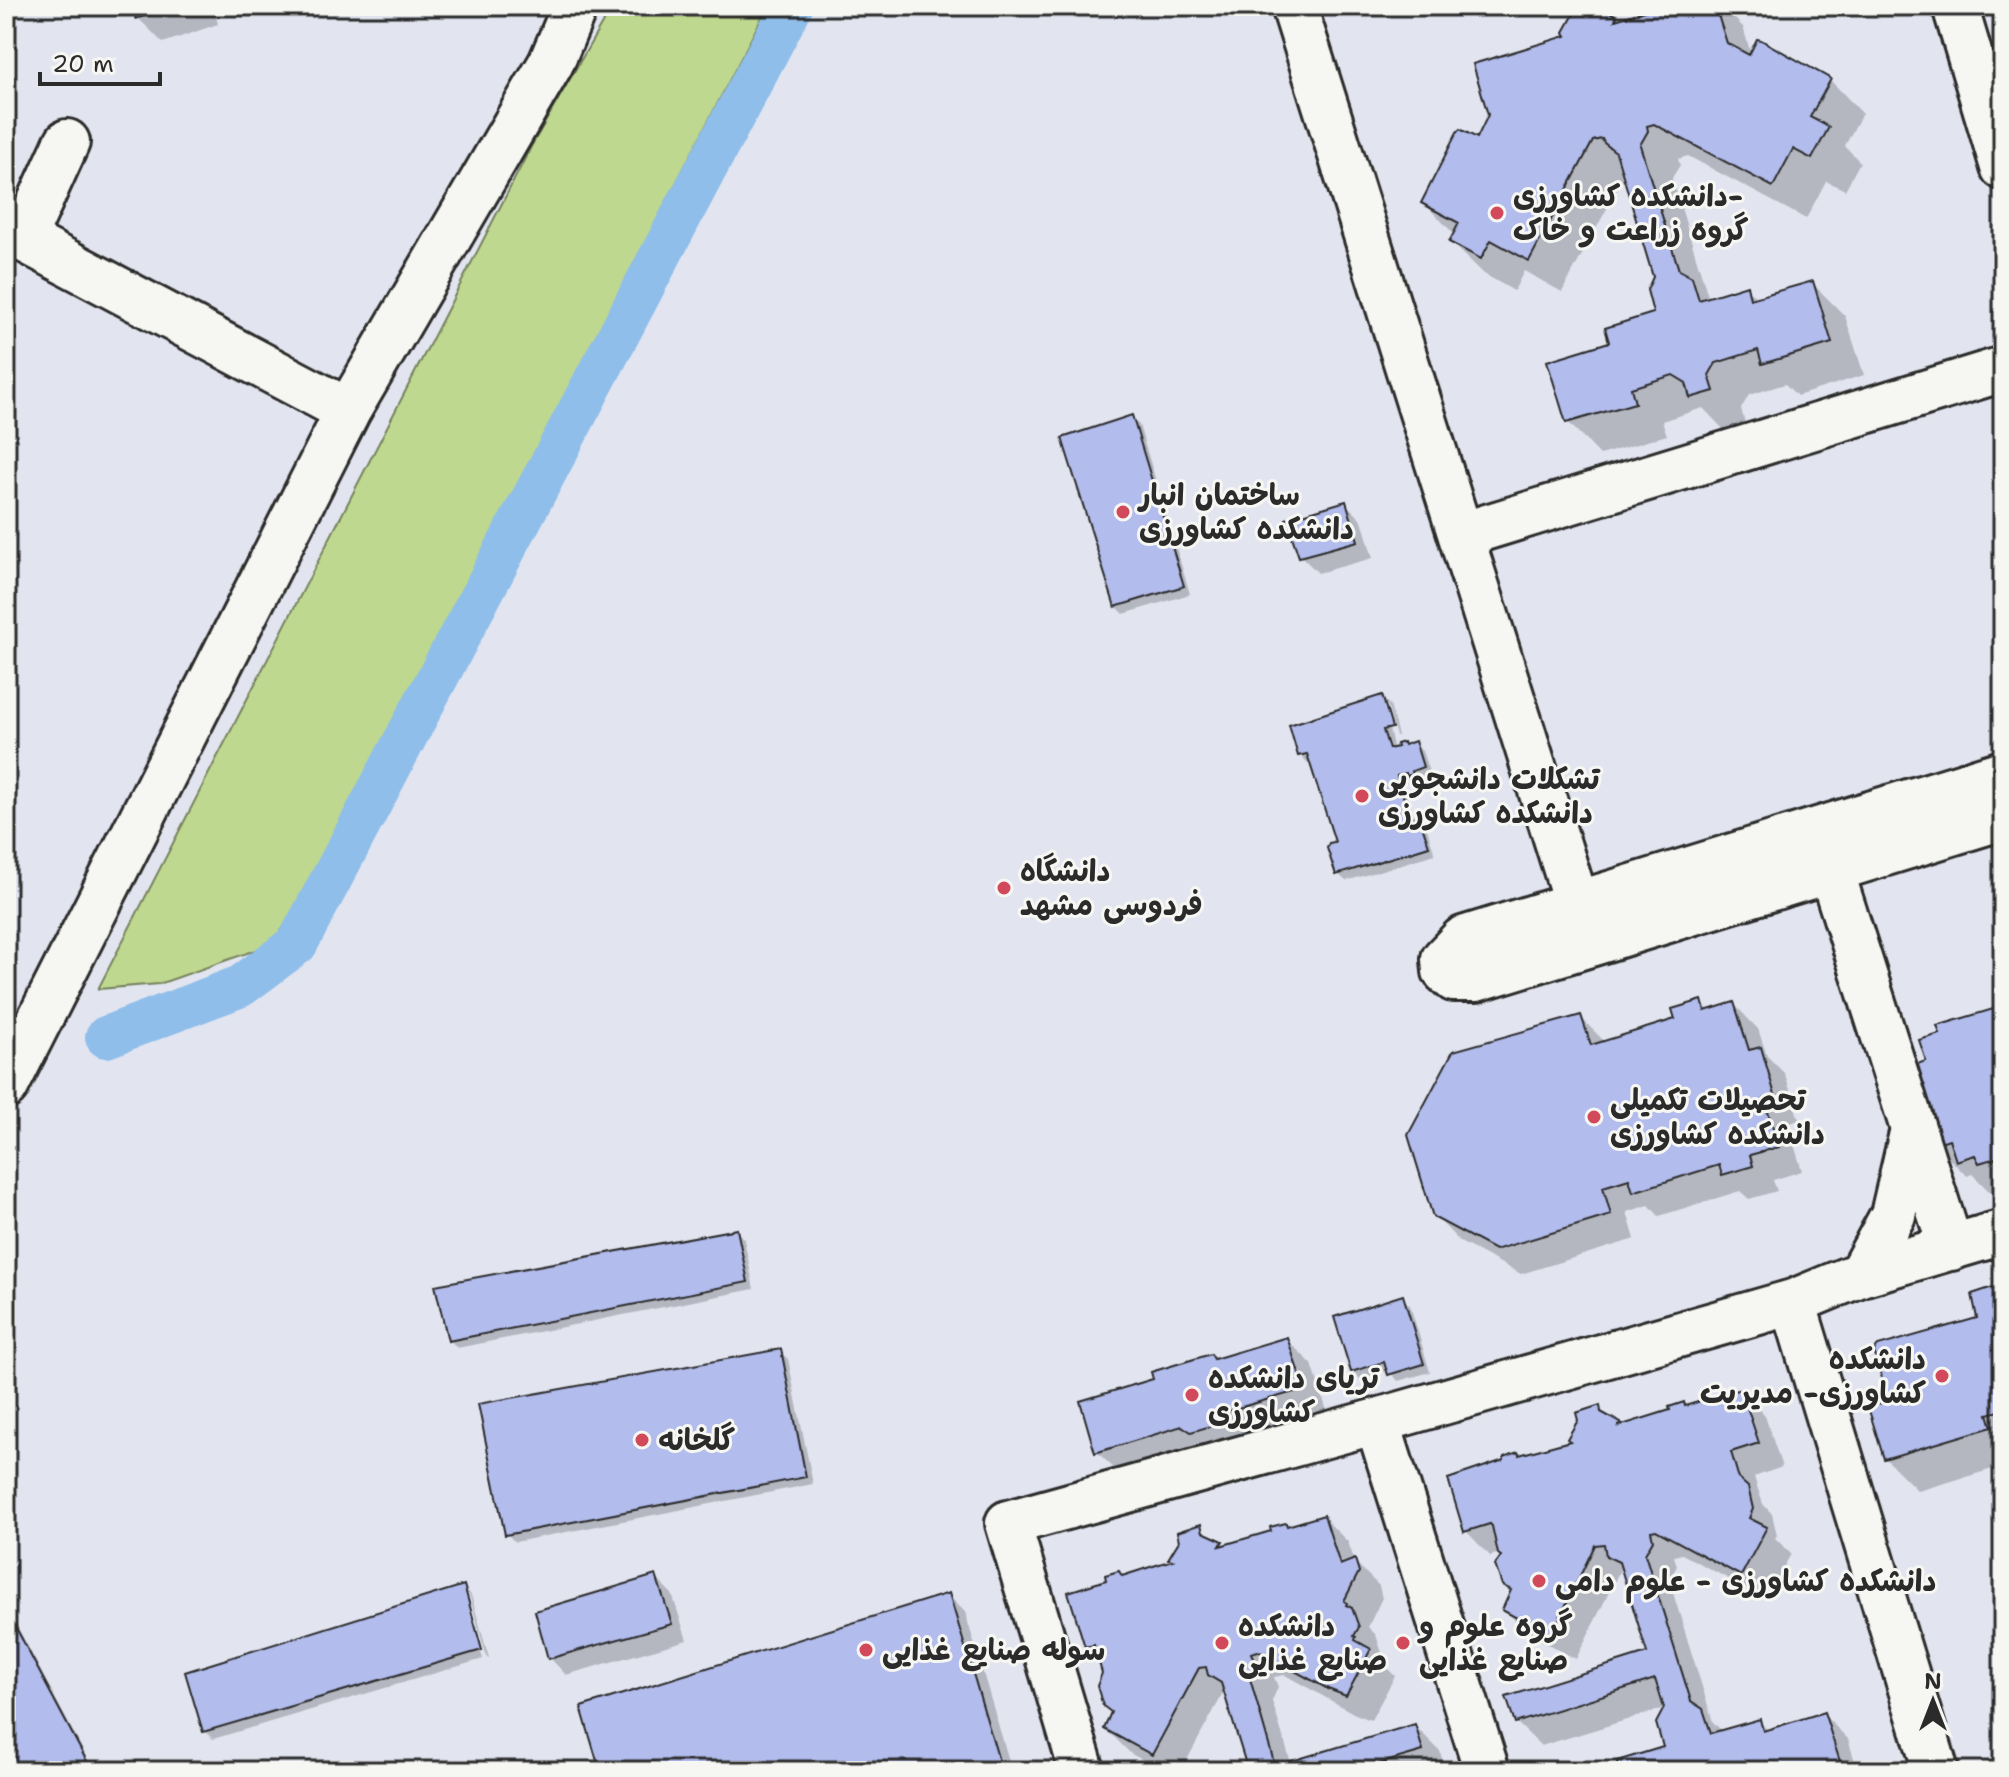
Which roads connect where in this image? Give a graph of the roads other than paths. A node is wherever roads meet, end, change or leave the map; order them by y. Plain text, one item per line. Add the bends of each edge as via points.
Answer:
1 (575, 6) edge
2 (593, 6) edge
3 (1294, 6) edge
4 (1955, 6) edge
5 (551, 63) junction
6 (67, 142) dead end
7 (2003, 167) edge
8 (15, 234) edge
9 (2003, 369) edge
10 (348, 411) junction
11 (1461, 535) junction
12 (2003, 773) edge
13 (2003, 817) edge
14 (1825, 849) junction
15 (6, 1086) edge
16 (1913, 1129) junction
17 (2003, 1232) edge
18 (1951, 1248) junction
19 (1861, 1274) junction
20 (1793, 1302) junction
21 (1377, 1421) junction
22 (1082, 1771) edge
23 (1487, 1771) edge
24 (1936, 1771) edge

1 - 5 street
2 - 5 street
3 - 11 street
4 - 7 street
5 - 10 street
6 - 8 street
8 - 10 street
9 - 11 street
10 - 15 street
11 - 14 street via 1583,923
12 - 14 street
13 - 14 street
14 - 16 street
16 - 18 street
16 - 19 street via 1893,1215
17 - 18 street
18 - 19 street
19 - 20 street
20 - 21 street
20 - 24 street
21 - 22 street via 1008,1523
21 - 23 street

